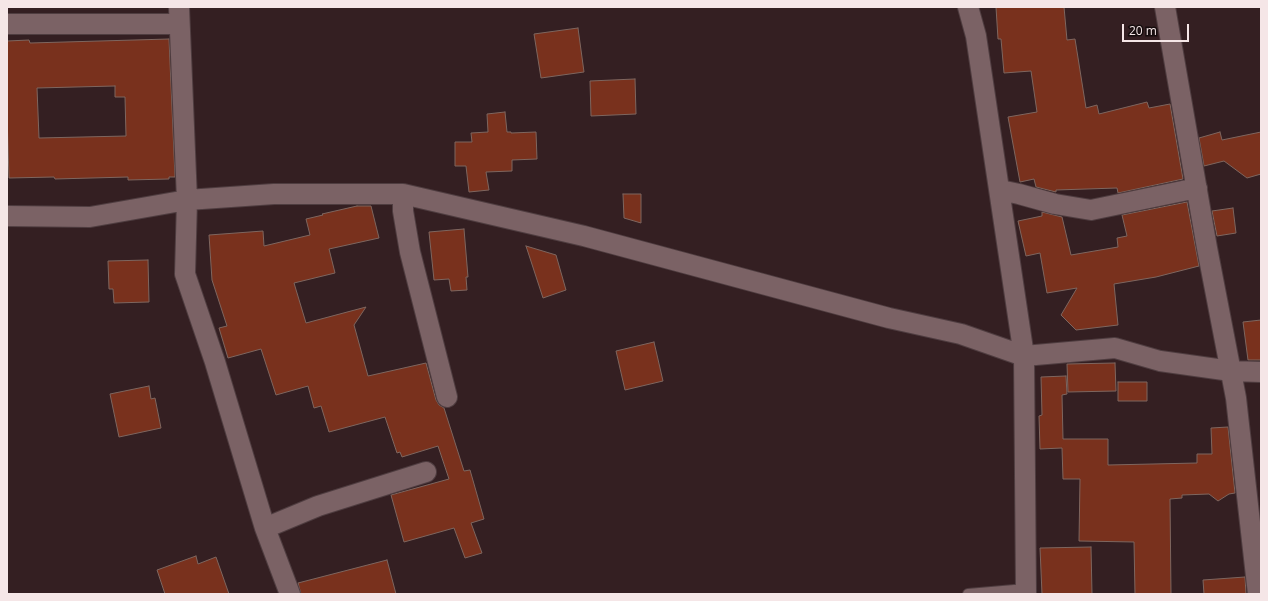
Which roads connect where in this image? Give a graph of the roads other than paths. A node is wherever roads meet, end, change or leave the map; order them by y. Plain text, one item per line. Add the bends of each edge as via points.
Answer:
1 (968, 7) edge
2 (1165, 7) edge
3 (179, 15) edge
4 (17, 18) edge
5 (1197, 188) junction
6 (1000, 190) junction
7 (403, 194) junction
8 (188, 200) junction
9 (7, 216) edge
10 (1024, 356) junction
11 (1231, 371) junction
12 (1261, 372) edge
13 (447, 396) dead end
14 (426, 472) dead end
15 (264, 528) junction
16 (1026, 592) edge
17 (290, 594) edge
18 (968, 594) edge
19 (1258, 594) edge

1 - 6 street via 976,36
2 - 5 street
3 - 4 street
3 - 8 street
5 - 6 street via 1091,210
5 - 11 street
6 - 10 street
7 - 8 street via 274,194
7 - 10 street via 584,236 882,316 961,334
7 - 13 street via 403,211 410,252
8 - 9 street via 90,217
8 - 15 street via 185,274 215,362
10 - 11 street via 1115,348 1160,361
10 - 16 street
11 - 12 street
11 - 19 street
14 - 15 street via 318,506
15 - 17 street
16 - 18 lane

